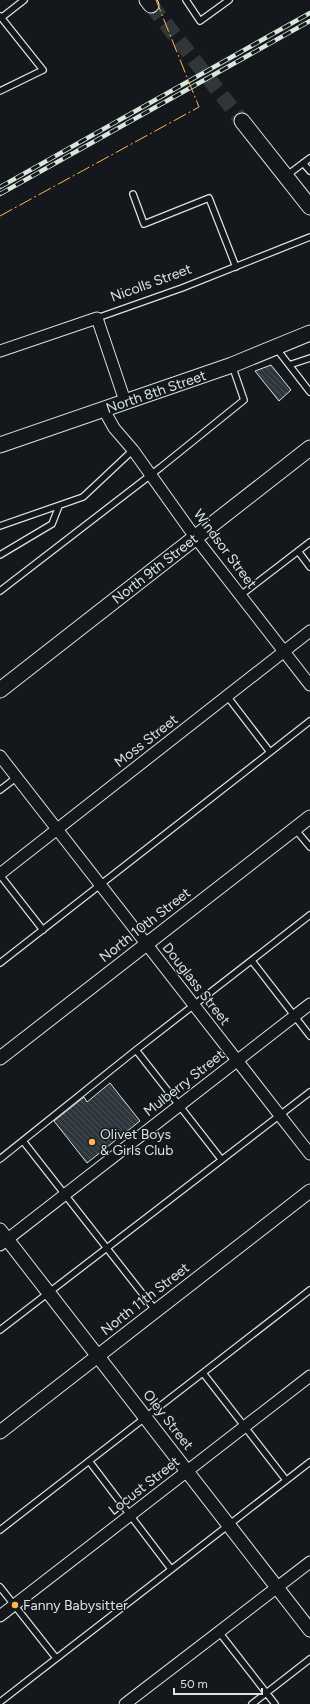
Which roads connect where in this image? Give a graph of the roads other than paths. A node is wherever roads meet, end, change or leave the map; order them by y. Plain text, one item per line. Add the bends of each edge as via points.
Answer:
1 (24, 0) edge
2 (186, 0) edge
3 (229, 0) edge
4 (1, 17) edge
5 (0, 91) edge
6 (242, 121) tunnel mouth
7 (310, 158) edge
8 (303, 163) junction
9 (310, 171) edge
10 (286, 176) junction
11 (133, 194) dead end
12 (310, 207) edge
13 (310, 237) edge
14 (236, 267) junction
15 (97, 318) junction
16 (310, 333) edge
17 (275, 348) junction
18 (0, 351) edge
19 (310, 358) edge
20 (232, 365) junction
21 (289, 365) junction
22 (310, 392) edge
23 (125, 401) junction
24 (104, 410) junction
25 (0, 445) edge
26 (310, 448) edge
27 (133, 450) junction
28 (150, 475) junction
29 (59, 506) junction
30 (0, 526) edge
31 (196, 537) junction
32 (310, 542) edge
33 (298, 551) junction
34 (0, 555) edge
35 (310, 567) edge
36 (0, 591) edge
37 (241, 596) junction
38 (310, 631) edge
39 (284, 652) junction
40 (310, 685) edge
41 (0, 690) edge
42 (227, 696) junction
43 (310, 721) edge
44 (270, 752) junction
45 (0, 756) edge
46 (16, 778) junction
47 (0, 790) edge
48 (310, 817) edge
49 (295, 829) junction
50 (57, 830) junction
51 (310, 847) edge
52 (0, 874) edge
53 (100, 886) junction
54 (310, 915) edge
55 (43, 930) junction
56 (147, 945) junction
57 (252, 961) junction
58 (0, 963) edge
59 (310, 1004) edge
60 (194, 1006) junction
61 (295, 1016) junction
62 (310, 1036) edge
63 (136, 1050) junction
64 (0, 1058) edge
65 (237, 1061) junction
66 (310, 1092) edge
67 (180, 1105) junction
68 (280, 1115) junction
69 (23, 1141) junction
70 (310, 1154) edge
71 (0, 1159) edge
72 (221, 1159) junction
73 (310, 1191) edge
74 (65, 1194) junction
75 (2, 1238) edge
76 (106, 1247) junction
77 (310, 1290) edge
78 (48, 1292) junction
79 (156, 1311) junction
80 (0, 1330) edge
81 (98, 1356) junction
82 (203, 1372) junction
83 (310, 1376) edge
84 (146, 1417) junction
85 (245, 1426) junction
86 (0, 1432) edge
87 (89, 1461) junction
88 (310, 1462) edge
89 (187, 1471) junction
90 (286, 1480) junction
91 (130, 1516) junction
92 (229, 1525) junction
93 (0, 1530) edge
94 (310, 1562) edge
95 (171, 1569) junction
96 (0, 1587) edge
97 (277, 1587) junction
98 (15, 1605) junction
99 (0, 1616) edge
100 (310, 1630) edge
101 (220, 1632) junction
102 (56, 1658) junction
103 (310, 1659) edge
104 (267, 1693) junction
105 (0, 1702) edge
106 (125, 1704) edge
107 (252, 1704) edge
108 (275, 1704) edge

1 - 4 lane
2 - 3 lane via 200,21
4 - 5 lane via 43,70
6 - 10 main road
7 - 8 lane
8 - 9 lane
8 - 10 lane
10 - 12 main road
11 - 14 lane via 144,224 209,198
13 - 14 lane, Nicolls Street
14 - 15 lane, Nicolls Street
15 - 18 street, Nicolls Street
15 - 23 street
16 - 17 main road, North 8th Street
17 - 20 main road, North 8th Street
17 - 21 lane
19 - 21 lane
20 - 23 main road, North 8th Street
20 - 28 lane via 244,400
21 - 22 lane
23 - 24 main road, North 8th Street
24 - 25 main road, North 8th Street
24 - 27 street, Windsor Street via 114,428
26 - 31 main road, North 9th Street
27 - 28 street, Windsor Street
27 - 29 lane via 83,497
28 - 31 street, Windsor Street
28 - 36 lane
29 - 30 lane
29 - 34 lane via 52,524
31 - 37 street, Windsor Street
31 - 41 main road, North 9th Street
32 - 33 lane
33 - 35 lane
33 - 37 lane
37 - 39 street, Windsor Street
38 - 39 street, Moss Street
39 - 40 street, Windsor Street
39 - 42 street, Moss Street
42 - 44 lane
42 - 50 street, Moss Street
43 - 44 lane
44 - 53 lane
45 - 46 street, Douglass Street
46 - 47 lane
46 - 50 street, Douglass Street
48 - 49 street, North 10th Street
49 - 51 lane
49 - 56 street, North 10th Street
50 - 52 street, Moss Street
50 - 53 street, Douglass Street
52 - 55 lane
53 - 55 lane
53 - 56 street, Douglass Street
54 - 57 lane
55 - 58 lane
56 - 60 street, Douglass Street
56 - 64 street, North 10th Street
57 - 60 lane
57 - 61 lane
59 - 61 street, Mulberry Street
60 - 63 lane
60 - 65 street, Douglass Street
61 - 62 lane
61 - 65 street, Mulberry Street
63 - 67 lane
63 - 69 lane
65 - 67 street, Mulberry Street
65 - 68 street, Douglass Street
66 - 68 lane
67 - 72 lane
67 - 74 street, Mulberry Street
68 - 70 street, Douglass Street
68 - 72 lane
69 - 71 lane
69 - 74 lane
72 - 76 lane
73 - 79 street, North 11th Street
74 - 75 street, Mulberry Street
74 - 76 lane
75 - 78 street, Oley Street
76 - 78 lane
76 - 79 lane
77 - 82 lane
78 - 80 lane
78 - 81 street, Oley Street
79 - 81 street, North 11th Street
81 - 84 street, Oley Street
81 - 86 street, North 11th Street
82 - 84 lane
82 - 85 lane
83 - 85 street, Locust Street
84 - 87 lane
84 - 89 street, Oley Street
85 - 89 street, Locust Street
85 - 90 lane
87 - 91 lane
87 - 93 lane
88 - 90 lane
89 - 91 street, Locust Street
89 - 92 street, Oley Street
90 - 92 lane
91 - 95 lane
91 - 98 street, Locust Street
92 - 95 lane
92 - 97 street, Oley Street
94 - 97 street
95 - 102 lane
96 - 98 lane
97 - 100 street, Oley Street
97 - 101 street
98 - 99 street, Locust Street
98 - 102 lane
101 - 104 lane
101 - 106 street
102 - 105 lane
103 - 104 lane
104 - 107 lane
104 - 108 lane

